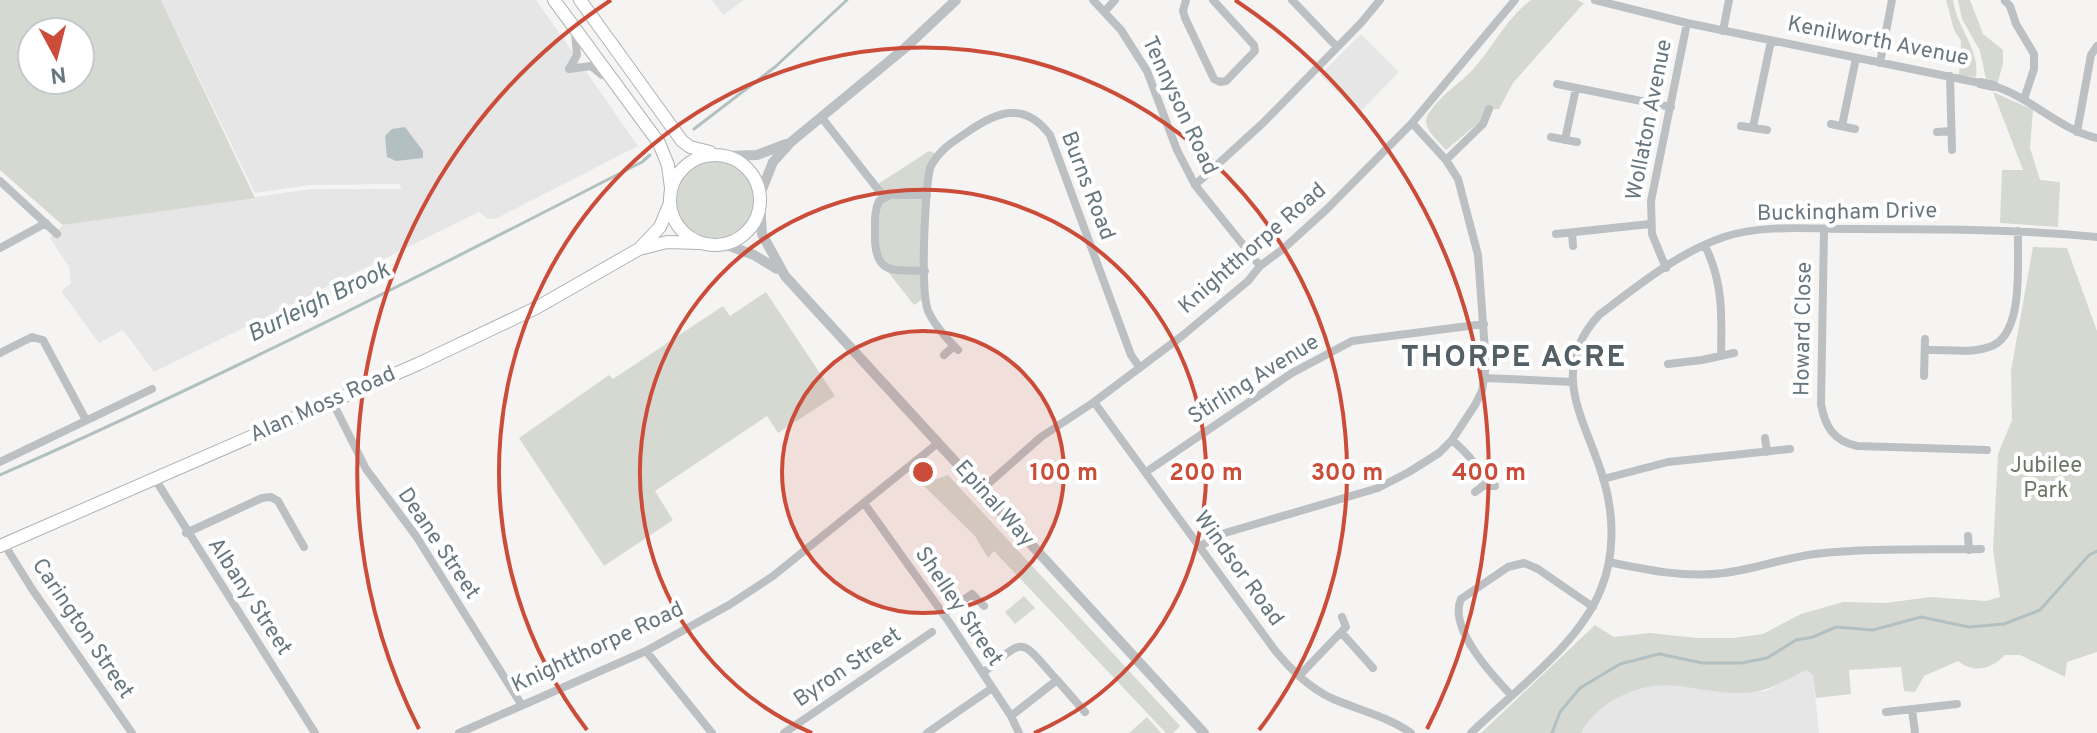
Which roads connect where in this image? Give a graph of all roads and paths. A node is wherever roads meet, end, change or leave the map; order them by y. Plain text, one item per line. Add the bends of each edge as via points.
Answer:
1 (554, 0) edge
2 (580, 0) edge
3 (956, 0) edge
4 (1093, 0) edge
5 (1115, 0) edge
6 (1186, 0) edge
7 (1213, 0) edge
8 (1292, 0) edge
9 (1380, 0) edge
10 (1515, 0) edge
11 (1595, 0) edge
12 (1729, 0) edge
13 (1892, 0) edge
14 (2011, 3) edge
15 (1105, 11) junction
16 (1687, 23) junction
17 (573, 25) junction
18 (1723, 31) junction
19 (1771, 41) junction
20 (2097, 46) edge
21 (1337, 47) junction
22 (1856, 58) junction
23 (1880, 63) junction
24 (1950, 76) junction
25 (1980, 83) joint
26 (1557, 84) dead end
27 (1994, 86) joint
28 (1576, 88) junction
29 (2024, 99) junction
30 (631, 104) junction
31 (1671, 107) junction
32 (1489, 109) dead end
33 (822, 118) junction
34 (1412, 123) junction
35 (1831, 124) dead end
36 (1741, 126) dead end
37 (1842, 126) junction
38 (1753, 127) junction
39 (1855, 129) dead end
40 (1767, 130) dead end
41 (1951, 131) junction
42 (1937, 132) dead end
43 (2077, 132) junction
44 (1551, 137) dead end
45 (2097, 138) edge
46 (1565, 140) junction
47 (791, 142) junction
48 (1577, 142) dead end
49 (1952, 150) dead end
50 (722, 156) junction
51 (1446, 160) junction
52 (0, 181) edge
53 (1195, 185) junction
54 (927, 195) junction
55 (671, 196) junction
56 (884, 197) junction
57 (760, 200) junction
58 (46, 223) junction
59 (1650, 224) junction
60 (1824, 229) junction
61 (2018, 231) junction
62 (1572, 233) junction
63 (57, 234) dead end
64 (1556, 234) dead end
65 (2097, 237) edge
66 (699, 243) junction
67 (724, 244) junction
68 (1573, 246) dead end
69 (1705, 246) junction
70 (0, 248) edge
71 (639, 249) junction
72 (1260, 266) junction
73 (1666, 268) junction
74 (925, 271) junction
75 (785, 276) junction
76 (1484, 324) junction
77 (1925, 339) dead end
78 (1925, 350) junction
79 (0, 353) edge
80 (1734, 353) dead end
81 (944, 355) dead end
82 (1721, 355) junction
83 (1684, 363) junction
84 (1668, 364) dead end
85 (1140, 368) junction
86 (1685, 375) dead end
87 (1924, 376) dead end
88 (1485, 378) junction
89 (1573, 382) junction
90 (152, 389) dead end
91 (332, 401) junction
92 (1094, 402) junction
93 (86, 420) junction
94 (1765, 438) dead end
95 (1452, 440) junction
96 (938, 443) junction
97 (1790, 449) dead end
98 (1966, 450) junction
99 (1987, 450) dead end
100 (1767, 452) junction
101 (0, 462) edge
102 (1966, 462) dead end
103 (1146, 472) junction
104 (155, 479) junction
105 (1603, 479) junction
106 (1483, 486) junction
107 (1495, 486) dead end
108 (981, 490) junction
109 (1475, 492) dead end
110 (864, 503) junction
111 (186, 533) junction
112 (1968, 536) dead end
113 (2, 545) edge
114 (1200, 546) junction
115 (304, 547) dead end
116 (1981, 549) dead end
117 (1969, 550) junction
118 (1609, 562) junction
119 (984, 606) dead end
120 (1593, 607) junction
121 (943, 614) junction
122 (1342, 617) dead end
123 (1346, 627) junction
124 (932, 632) dead end
125 (646, 651) junction
126 (1373, 668) dead end
127 (983, 673) junction
128 (1299, 676) junction
129 (1057, 680) junction
130 (992, 688) junction
131 (1511, 695) junction
132 (521, 704) junction
133 (1957, 704) dead end
134 (1912, 709) junction
135 (1085, 712) dead end
136 (1886, 712) dead end
137 (1011, 716) junction
138 (132, 733) edge
139 (315, 733) edge
140 (459, 733) edge
141 (712, 733) edge
142 (784, 733) edge
143 (927, 733) edge
144 (1019, 733) edge
145 (1204, 733) edge
146 (1411, 733) edge
147 (1471, 733) edge
148 (1915, 733) edge

1 - 17 main road
2 - 50 main road via 682,141
3 - 33 street
4 - 15 street, Tennyson Road
5 - 15 street
6 - 7 street via 1185,18 1220,82 1255,51
8 - 21 street
9 - 21 street
10 - 34 street, Knightthorpe Road
11 - 16 street, Kenilworth Avenue
12 - 18 street
13 - 23 street
14 - 29 street via 2016,24 2034,54
15 - 53 street, Tennyson Road via 1147,71
16 - 18 street, Kenilworth Avenue
16 - 31 street, Wollaton Avenue
17 - 30 main road
17 - 30 street via 578,46 569,69 597,68
18 - 19 street, Kenilworth Avenue
19 - 22 street, Kenilworth Avenue
19 - 38 street
20 - 43 street
21 - 53 street
22 - 23 street, Kenilworth Avenue
22 - 37 street
23 - 24 street, Kenilworth Avenue
24 - 25 street, Kenilworth Avenue
24 - 41 street
25 - 27 street, Kenilworth Avenue
26 - 28 street
27 - 29 street, Kenilworth Avenue
28 - 31 street
28 - 46 street
29 - 43 street, Kenilworth Avenue
30 - 55 main road via 665,155
31 - 59 street, Wollaton Avenue
32 - 51 street via 1483,124
33 - 47 street
33 - 56 street
34 - 51 street
34 - 72 street, Knightthorpe Road via 1327,209
35 - 37 street
36 - 38 street
37 - 39 street
38 - 40 street
41 - 42 street
41 - 49 street
43 - 45 street, Kenilworth Avenue
44 - 46 street
46 - 48 street
47 - 50 street via 757,155
47 - 57 street via 773,162
50 - 55 main road via 697,157 685,164
50 - 57 main road via 749,170
51 - 76 street via 1458,179 1478,255
52 - 58 street
53 - 72 street, Tennyson Road
54 - 56 street
54 - 74 street, Burns Road
54 - 85 street, Burns Road via 937,154 977,125 1011,112 1037,120 1050,135
55 - 66 main road via 678,225
55 - 71 main road, Alan Moss Road via 660,227
56 - 74 street via 875,215 877,258 895,270
57 - 67 main road via 751,227
57 - 75 street, Epinal Way via 762,234
58 - 63 street
58 - 70 street
59 - 62 street
59 - 73 street, Wollaton Avenue
60 - 61 street, Buckingham Drive
60 - 69 street, Buckingham Drive via 1738,233
60 - 98 street, Howard Close via 1821,404 1828,427 1842,443 1857,446
61 - 65 street, Buckingham Drive
61 - 78 street via 2015,310 2005,335 1989,347
62 - 64 street
62 - 68 street
66 - 67 main road
66 - 71 main road, Alan Moss Road via 667,242
67 - 75 street, Epinal Way via 754,255
69 - 73 street, Buckingham Drive
69 - 82 street via 1721,299
71 - 91 main road, Alan Moss Road via 536,308
72 - 85 street, Knightthorpe Road
73 - 89 street, Buckingham Drive via 1590,325
74 - 81 street, Burns Road via 929,312 956,348
75 - 96 street, Epinal Way
76 - 88 street
76 - 103 street, Stirling Avenue via 1352,341 1292,373
77 - 78 street
78 - 87 street
79 - 93 street via 37,334
80 - 82 street
82 - 83 street
83 - 84 street
83 - 86 street
85 - 92 street, Knightthorpe Road
88 - 89 street
88 - 95 street
89 - 105 street via 1577,412
90 - 93 street
91 - 104 main road, Alan Moss Road
91 - 132 street, Deane Street via 366,469 416,536
92 - 103 street, Windsor Road
92 - 108 street, Knightthorpe Road via 1041,437
93 - 101 street
94 - 100 street
95 - 106 street via 1480,470
95 - 114 street via 1420,466 1378,488 1225,533
96 - 108 street, Epinal Way
96 - 110 street, Knightthorpe Road
97 - 100 street
98 - 99 street, Howard Close
98 - 102 street
100 - 105 street via 1653,464
103 - 114 street, Windsor Road
104 - 111 street, Albany Street
104 - 113 main road, Alan Moss Road
105 - 118 street via 1611,518
106 - 107 street
106 - 109 street
108 - 145 street, Epinal Way
110 - 121 street, Shelley Street
110 - 125 street, Knightthorpe Road via 773,576
111 - 115 street via 267,497 278,501
111 - 139 street, Albany Street
112 - 117 street
113 - 138 street, Carington Street
114 - 128 street, Windsor Road
116 - 117 street
117 - 118 street via 1824,553 1696,575
118 - 120 street
119 - 121 street via 972,594
120 - 131 street via 1565,644
120 - 131 street via 1524,563 1508,567 1461,599 1462,626 1477,655
121 - 127 street, Shelley Street
122 - 123 street
123 - 126 street
123 - 128 street
124 - 142 street, Byron Street
125 - 132 street, Knightthorpe Road
125 - 141 street
127 - 129 street via 1022,645
127 - 130 street, Shelley Street
128 - 146 street, Windsor Road via 1333,699
129 - 135 street
129 - 137 street
130 - 137 street, Shelley Street
130 - 143 street
131 - 147 street
132 - 140 street, Knightthorpe Road
133 - 134 street
134 - 136 street
134 - 148 street
137 - 144 street, Shelley Street

